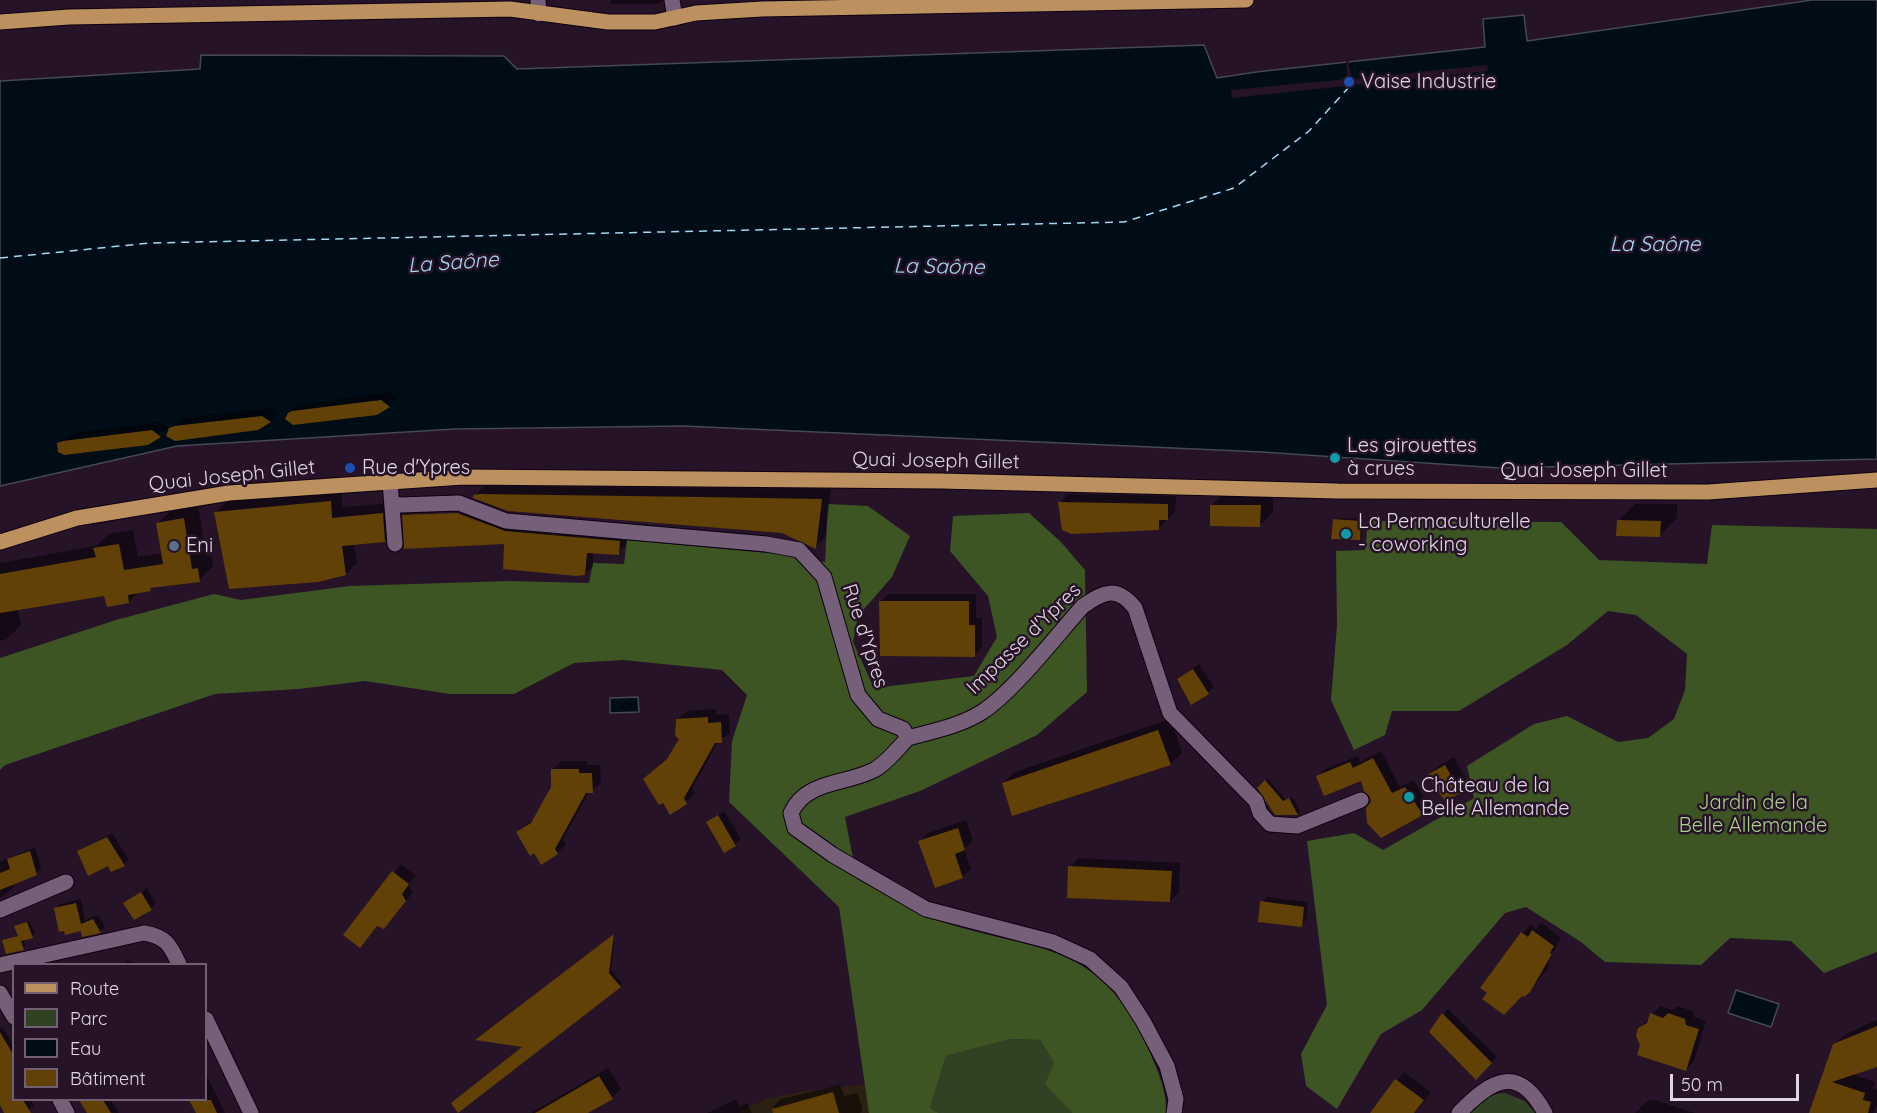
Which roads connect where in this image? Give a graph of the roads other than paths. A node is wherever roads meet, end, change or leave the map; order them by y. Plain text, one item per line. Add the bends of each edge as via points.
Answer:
1 (672, 0) edge
2 (1246, 0) edge
3 (1046, 2) edge
4 (539, 7) edge
5 (675, 18) junction
6 (0, 22) edge
7 (1877, 480) edge
8 (390, 482) junction
9 (393, 503) junction
10 (0, 542) edge
11 (395, 544) dead end
12 (908, 738) junction
13 (1361, 800) dead end
14 (66, 882) dead end
15 (0, 910) edge
16 (179, 963) edge
17 (0, 965) edge
18 (0, 993) edge
19 (12, 1014) edge
20 (207, 1021) edge
21 (251, 1113) edge
22 (1174, 1113) edge
23 (1459, 1113) edge
24 (1545, 1113) edge

1 - 5 street
2 - 3 main road
3 - 5 main road via 762,9
4 - 5 main road via 608,22
4 - 6 main road via 69,17
7 - 8 main road, Quai Joseph Gillet via 1708,492 1337,491 486,477
8 - 9 street
8 - 10 main road, Quai Joseph Gillet via 229,493 76,518
9 - 11 street
9 - 12 street, Rue d'Ypres via 459,503 506,521 799,550 824,577 858,695 878,719 903,729
12 - 13 street, Impasse d'Ypres via 982,712 1083,606 1113,592 1125,596 1135,608 1170,713 1256,801 1270,824 1297,826
12 - 22 street via 875,770 815,789 798,799 791,813 795,828 926,909 1053,942 1090,959 1120,987 1143,1021 1167,1066 1176,1100
14 - 15 street
16 - 17 street via 160,936 144,933
18 - 19 street
20 - 21 street
23 - 24 street via 1486,1088 1503,1081 1526,1087

